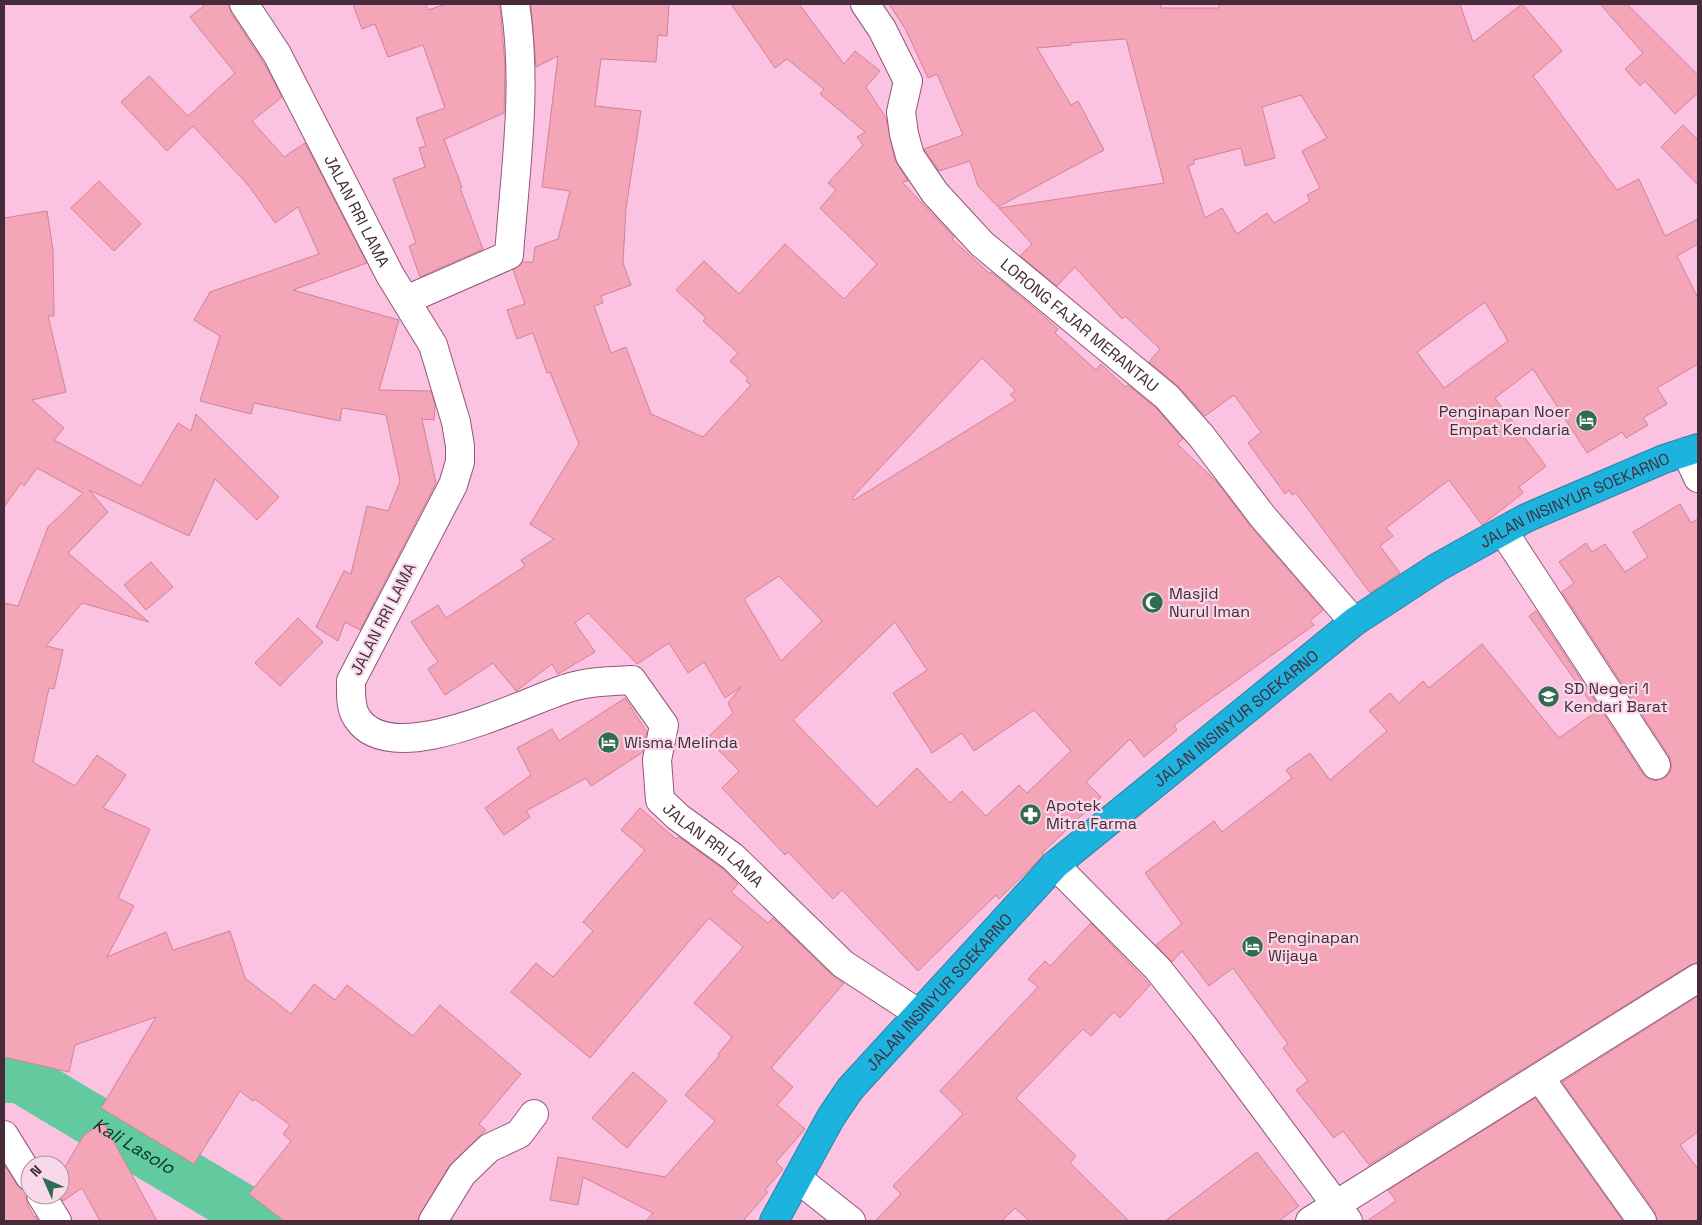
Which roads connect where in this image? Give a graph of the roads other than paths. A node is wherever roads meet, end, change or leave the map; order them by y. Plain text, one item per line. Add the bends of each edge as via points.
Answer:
1 (244, 4) edge
2 (514, 4) edge
3 (866, 4) edge
4 (406, 300) junction
5 (1692, 450) edge
6 (1698, 478) edge
7 (1503, 531) junction
8 (1354, 622) junction
9 (1656, 765) dead end
10 (1055, 865) junction
11 (1697, 983) edge
12 (918, 1014) junction
13 (1540, 1078) junction
14 (534, 1114) dead end
15 (4, 1135) edge
16 (20, 1161) edge
17 (798, 1179) junction
18 (47, 1205) edge
19 (1342, 1213) edge
20 (57, 1221) edge
21 (433, 1221) edge
22 (774, 1221) edge
23 (851, 1221) edge
24 (1310, 1221) edge
25 (1642, 1221) edge

1 - 4 street, JALAN RRI LAMA via 277,54
2 - 4 street via 520,42 520,111 509,255
3 - 8 street, LORONG FAJAR MERANTAU via 908,81 901,112 904,134 910,156 926,182 982,244 1167,397 1263,517
4 - 12 street, JALAN RRI LAMA via 433,345 444,378 456,422 460,462 453,485 351,681 356,718 372,734 388,739 438,734 480,722 535,698 573,686 632,680 664,725 657,760 660,800 733,857 843,964
5 - 6 street
5 - 7 highway, JALAN INSINYUR SOEKARNO via 1536,514
7 - 8 highway, JALAN INSINYUR SOEKARNO via 1438,567
7 - 9 street
8 - 10 highway, JALAN INSINYUR SOEKARNO
10 - 12 highway, JALAN INSINYUR SOEKARNO
10 - 19 street via 1158,969
11 - 13 street
12 - 17 highway, JALAN INSINYUR SOEKARNO via 850,1088
13 - 19 street
13 - 25 street
14 - 21 street via 519,1134 489,1148 462,1174
15 - 16 street
17 - 22 highway, JALAN INSINYUR SOEKARNO
17 - 23 street
18 - 20 street
19 - 24 street

